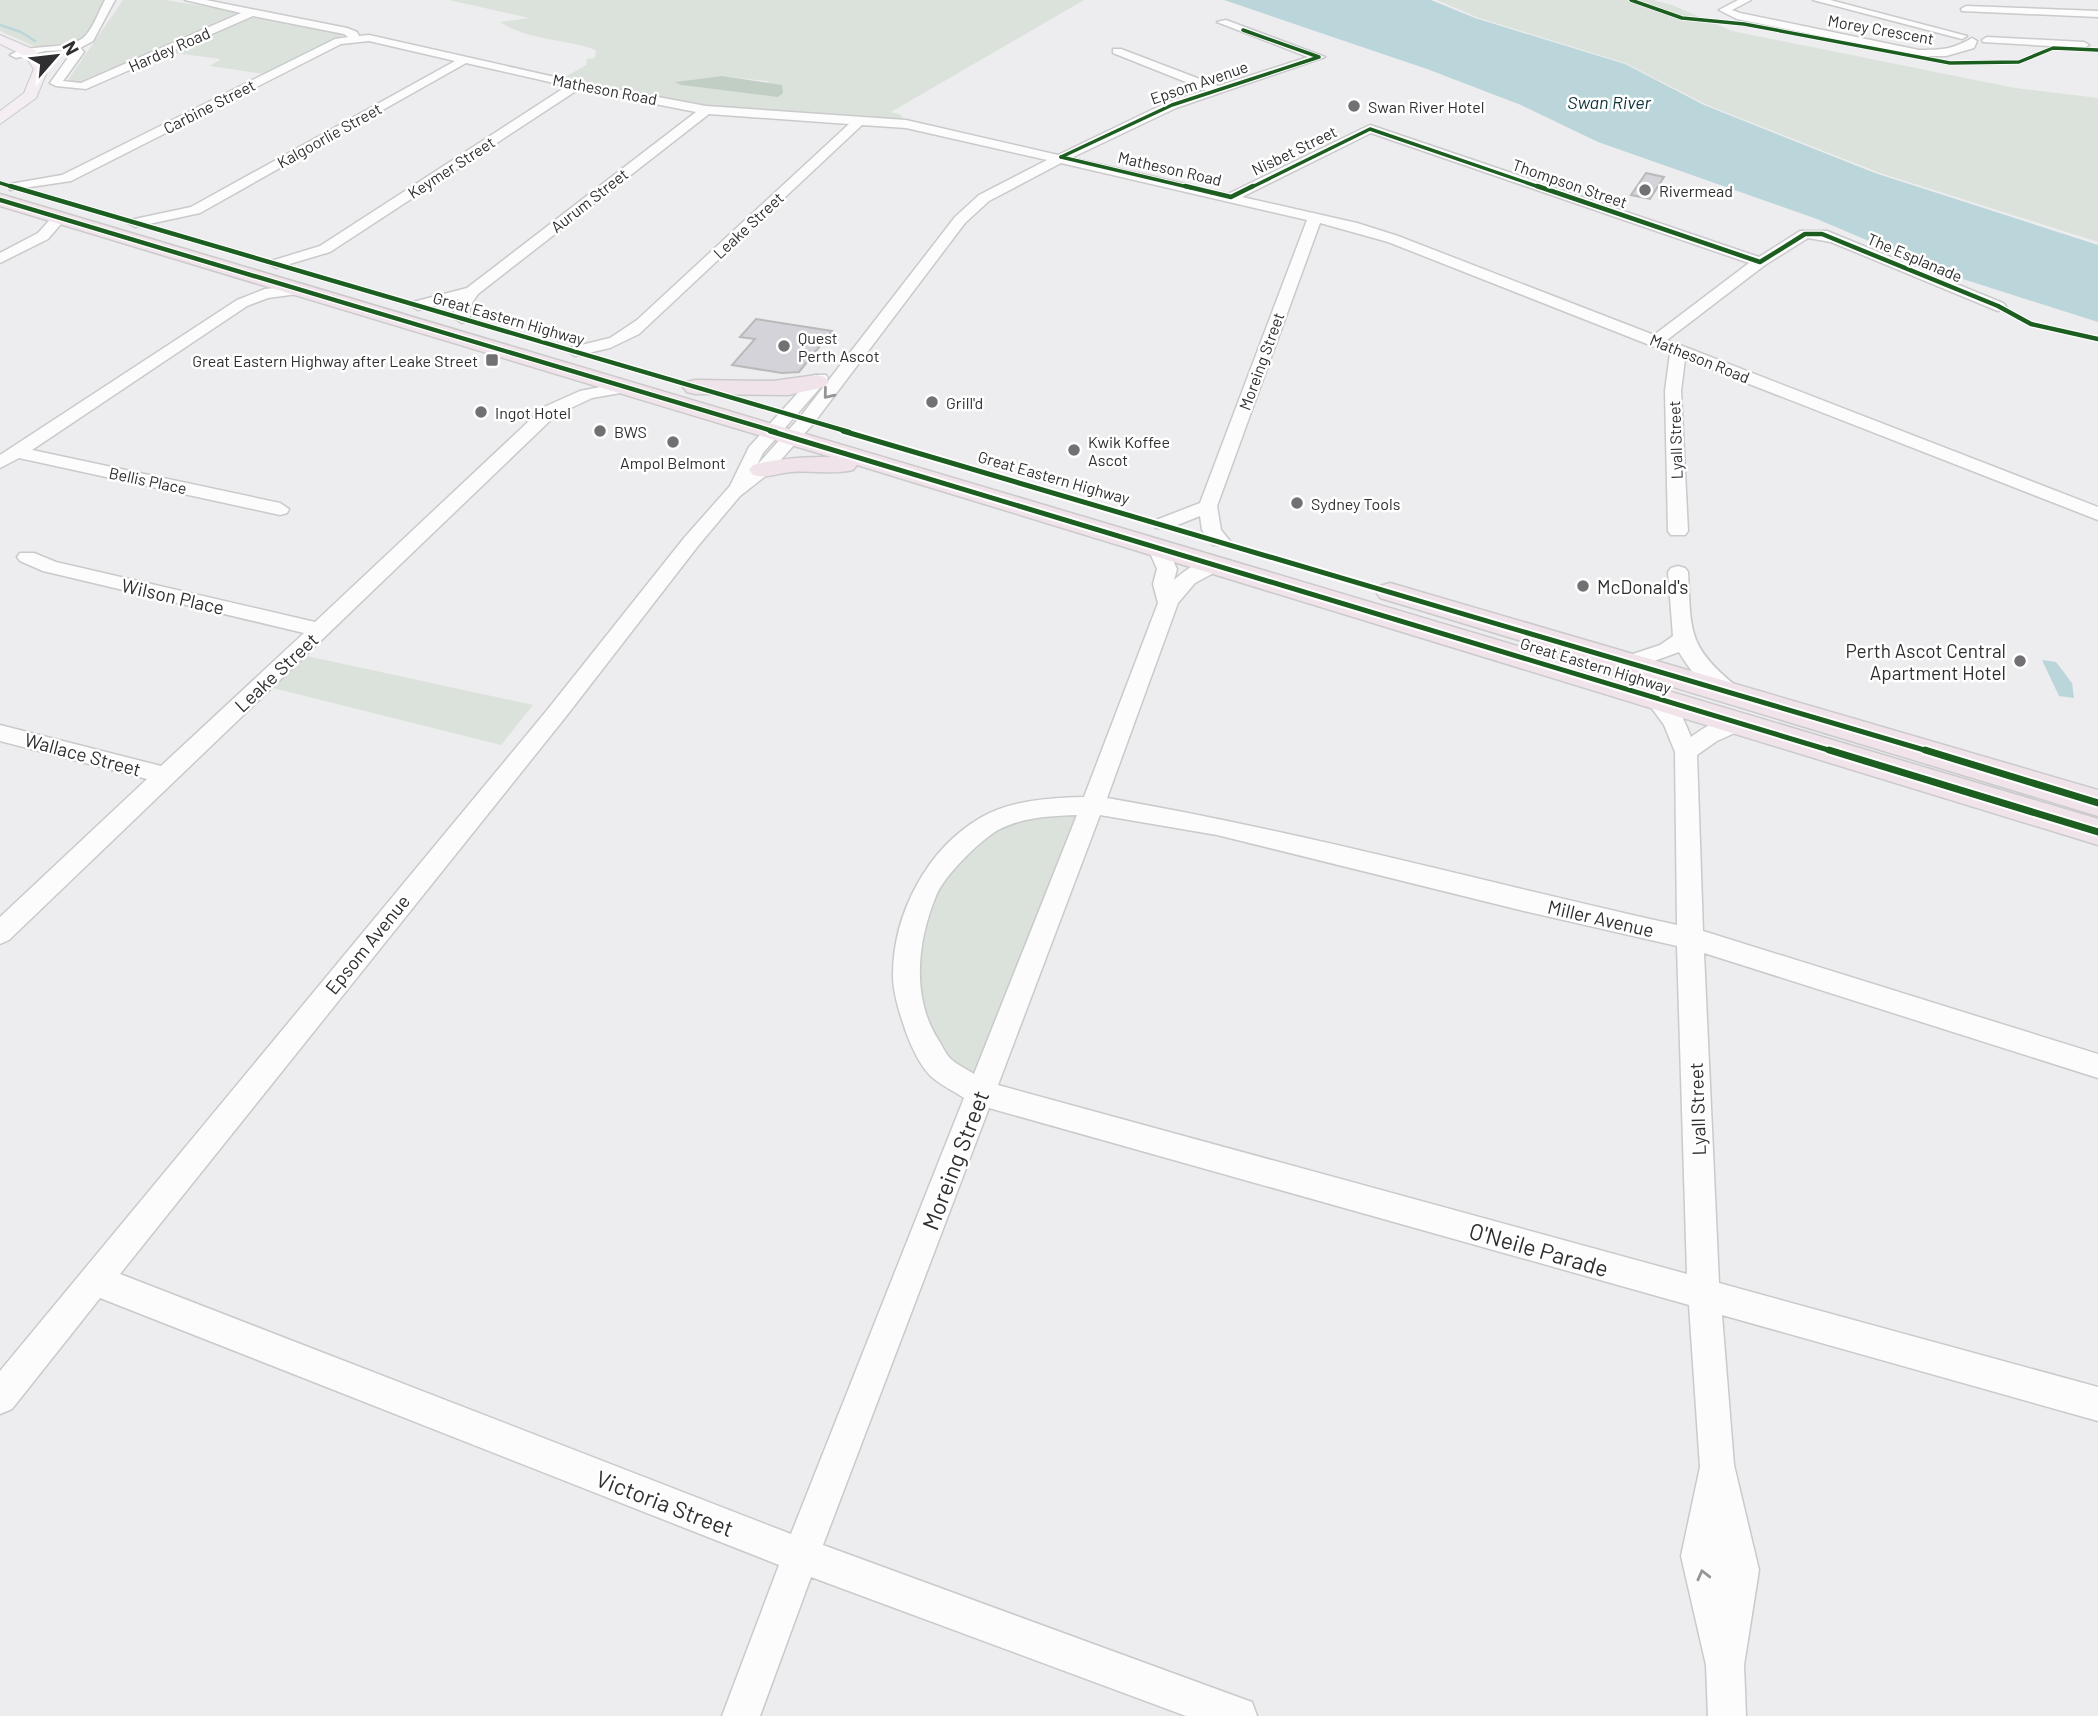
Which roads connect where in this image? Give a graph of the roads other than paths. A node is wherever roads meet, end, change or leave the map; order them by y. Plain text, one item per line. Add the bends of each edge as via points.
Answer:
1 (110, 0) edge
2 (190, 0) edge
3 (1746, 0) edge
4 (1818, 0) edge
5 (1877, 2) dead end
6 (1858, 10) junction
7 (256, 11) junction
8 (2098, 15) edge
9 (1222, 22) dead end
10 (1971, 25) edge
11 (354, 38) junction
12 (0, 39) edge
13 (0, 44) edge
14 (2084, 45) dead end
15 (73, 47) junction
16 (1117, 51) dead end
17 (22, 58) junction
18 (464, 60) junction
19 (577, 85) junction
20 (13, 89) dead end
21 (1214, 89) junction
22 (0, 102) edge
23 (706, 110) junction
24 (0, 119) edge
25 (861, 120) junction
26 (1370, 129) joint
27 (1061, 158) junction
28 (66, 178) junction
29 (5, 190) edge
30 (47, 197) junction
31 (1231, 197) junction
32 (195, 210) junction
33 (60, 217) junction
34 (1315, 217) junction
35 (135, 223) junction
36 (93, 227) junction
37 (172, 233) junction
38 (43, 236) junction
39 (324, 249) junction
40 (0, 259) edge
41 (1760, 262) junction
42 (276, 264) junction
43 (257, 277) junction
44 (307, 282) junction
45 (472, 291) junction
46 (242, 303) junction
47 (418, 306) junction
48 (1998, 306) dead end
49 (462, 318) junction
50 (877, 327) junction
51 (636, 331) junction
52 (1656, 341) junction
53 (1678, 350) junction
54 (571, 360) junction
55 (623, 376) junction
56 (817, 382) junction
57 (695, 387) junction
58 (550, 411) junction
59 (790, 426) junction
60 (16, 452) junction
61 (0, 463) edge
62 (890, 466) junction
63 (762, 470) junction
64 (734, 492) junction
65 (1208, 506) junction
66 (280, 509) dead end
67 (2098, 514) edge
68 (1678, 531) dead end
69 (1160, 535) junction
70 (1218, 552) junction
71 (27, 557) dead end
72 (1678, 572) dead end
73 (1349, 580) junction
74 (1168, 603) junction
75 (321, 629) junction
76 (1682, 640) junction
77 (1633, 662) junction
78 (1585, 676) junction
79 (1727, 690) junction
80 (1654, 696) junction
81 (1738, 722) junction
82 (1831, 722) junction
83 (0, 733) edge
84 (1686, 752) junction
85 (166, 776) junction
86 (2098, 803) edge
87 (1094, 805) junction
88 (2098, 816) edge
89 (2098, 832) edge
90 (0, 933) edge
91 (1690, 938) junction
92 (2098, 1066) edge
93 (981, 1093) junction
94 (96, 1281) junction
95 (1704, 1296) junction
96 (0, 1397) edge
97 (2098, 1404) edge
98 (800, 1555) junction
99 (741, 1716) edge
100 (1238, 1716) edge
101 (1727, 1716) edge

1 - 15 street via 89,39
2 - 7 street, Matheson Road
3 - 10 street, Morey Crescent via 1724,10 1919,53 1946,53 1970,46
4 - 6 street
5 - 6 street
6 - 10 street
7 - 11 street, Matheson Road via 347,31
7 - 15 street, Hardey Road via 82,87 56,83 78,52
8 - 10 street
9 - 21 street, Epsom Avenue via 1319,57
10 - 14 street
11 - 18 street, Matheson Road
11 - 28 street, Carbine Street via 339,41
12 - 17 main road
13 - 17 main road
15 - 17 street via 53,47
16 - 21 street
17 - 24 main road via 41,67 38,82 27,99
18 - 19 street, Matheson Road
18 - 32 street, Kalgoorlie Street
19 - 23 street, Matheson Road
19 - 39 street, Keymer Street
20 - 22 main road
21 - 27 street, Epsom Avenue via 1172,104
23 - 25 street, Matheson Road
23 - 45 street, Aurum Street
25 - 27 street, Matheson Road via 906,124
25 - 51 street, Leake Street
26 - 31 street, Nisbet Street
26 - 41 street, Thompson Street
27 - 31 street, Matheson Road
27 - 50 street, Epsom Avenue via 984,198 960,220
28 - 29 street, Carbine Street
28 - 30 street, Carbine Street
29 - 30 highway, Great Eastern Highway
29 - 33 highway, Great Eastern Highway
30 - 35 highway, Great Eastern Highway
31 - 34 street, Matheson Road
32 - 35 street, Kalgoorlie Street
32 - 37 street, Kalgoorlie Street
33 - 36 highway, Great Eastern Highway
33 - 38 street
34 - 52 street, Matheson Road via 1393,239
34 - 65 street, Moreing Street
35 - 37 highway, Great Eastern Highway
36 - 38 street
36 - 43 highway, Great Eastern Highway
37 - 42 highway, Great Eastern Highway
38 - 40 street
39 - 42 street, Keymer Street
39 - 44 street via 311,265
41 - 48 street, The Esplanade via 1805,234 1822,234
41 - 52 street
42 - 44 highway, Great Eastern Highway
43 - 44 highway, Great Eastern Highway
43 - 46 street
44 - 46 street
44 - 47 highway, Great Eastern Highway
44 - 54 highway, Great Eastern Highway
45 - 47 street, Aurum Street
45 - 49 street via 462,306
46 - 60 street
47 - 49 highway, Great Eastern Highway
49 - 54 highway, Great Eastern Highway
50 - 56 street, Epsom Avenue via 841,352
50 -> 59 street, Epsom Avenue via 860,353
51 - 54 street, Leake Street
51 - 55 street, Leake Street
52 - 53 street, Matheson Road
53 - 67 street, Matheson Road
53 - 68 street, Lyall Street via 1673,391
54 - 55 highway, Great Eastern Highway
54 - 58 street, Leake Street
55 - 57 highway, Great Eastern Highway
55 - 58 street, Leake Street
55 - 59 highway, Great Eastern Highway
56 - 57 highway via 784,388
56 - 59 street, Epsom Avenue
57 - 59 highway, Great Eastern Highway
58 - 75 street, Leake Street
59 - 62 highway, Great Eastern Highway
59 - 63 street, Epsom Avenue
59 - 64 street, Epsom Avenue via 755,451
59 - 69 highway, Great Eastern Highway
60 - 61 street
60 - 66 street, Bellis Place
62 - 63 highway via 792,464
62 - 69 highway, Great Eastern Highway
63 - 64 street, Epsom Avenue
64 - 94 street, Epsom Avenue
65 - 69 street
65 - 70 street
69 - 70 highway, Great Eastern Highway
69 - 74 street, Moreing Street
70 - 73 highway, Great Eastern Highway
70 - 74 street, Moreing Street via 1178,585
70 - 78 highway, Great Eastern Highway
71 - 75 street, Wilson Place via 50,567
72 - 76 street
73 - 77 highway, Great Eastern Highway
73 - 78 highway via 1336,585 1336,594 1544,657
74 - 87 street, Moreing Street
75 - 85 street, Leake Street
76 - 77 street
76 - 79 street via 1701,670
77 - 79 highway, Great Eastern Highway
78 - 80 highway, Great Eastern Highway
79 - 82 highway, Great Eastern Highway
80 - 81 highway, Great Eastern Highway
80 - 84 street, Lyall Street via 1674,722
81 - 84 street
81 - 89 highway, Great Eastern Highway
82 - 86 highway, Great Eastern Highway
82 - 88 highway via 1875,747
83 - 85 street, Wallace Street
84 - 91 street, Lyall Street
85 - 90 street, Leake Street
87 - 91 street, Miller Avenue via 1217,825
87 - 93 street, Moreing Street
87 - 93 street, Miller Avenue via 1033,808 989,824 956,851 925,890 907,949 912,1011 941,1068
91 - 92 street, Miller Avenue
91 - 95 street, Lyall Street
93 - 95 street, O'Neile Parade
93 - 98 street, Moreing Street
94 - 96 street, Epsom Avenue
94 - 98 street, Victoria Street
95 - 97 street, O'Neile Parade
95 - 101 street, Lyall Street via 1717,1465 1699,1556 1725,1665
98 - 99 street, Moreing Street
98 - 100 street, Victoria Street

